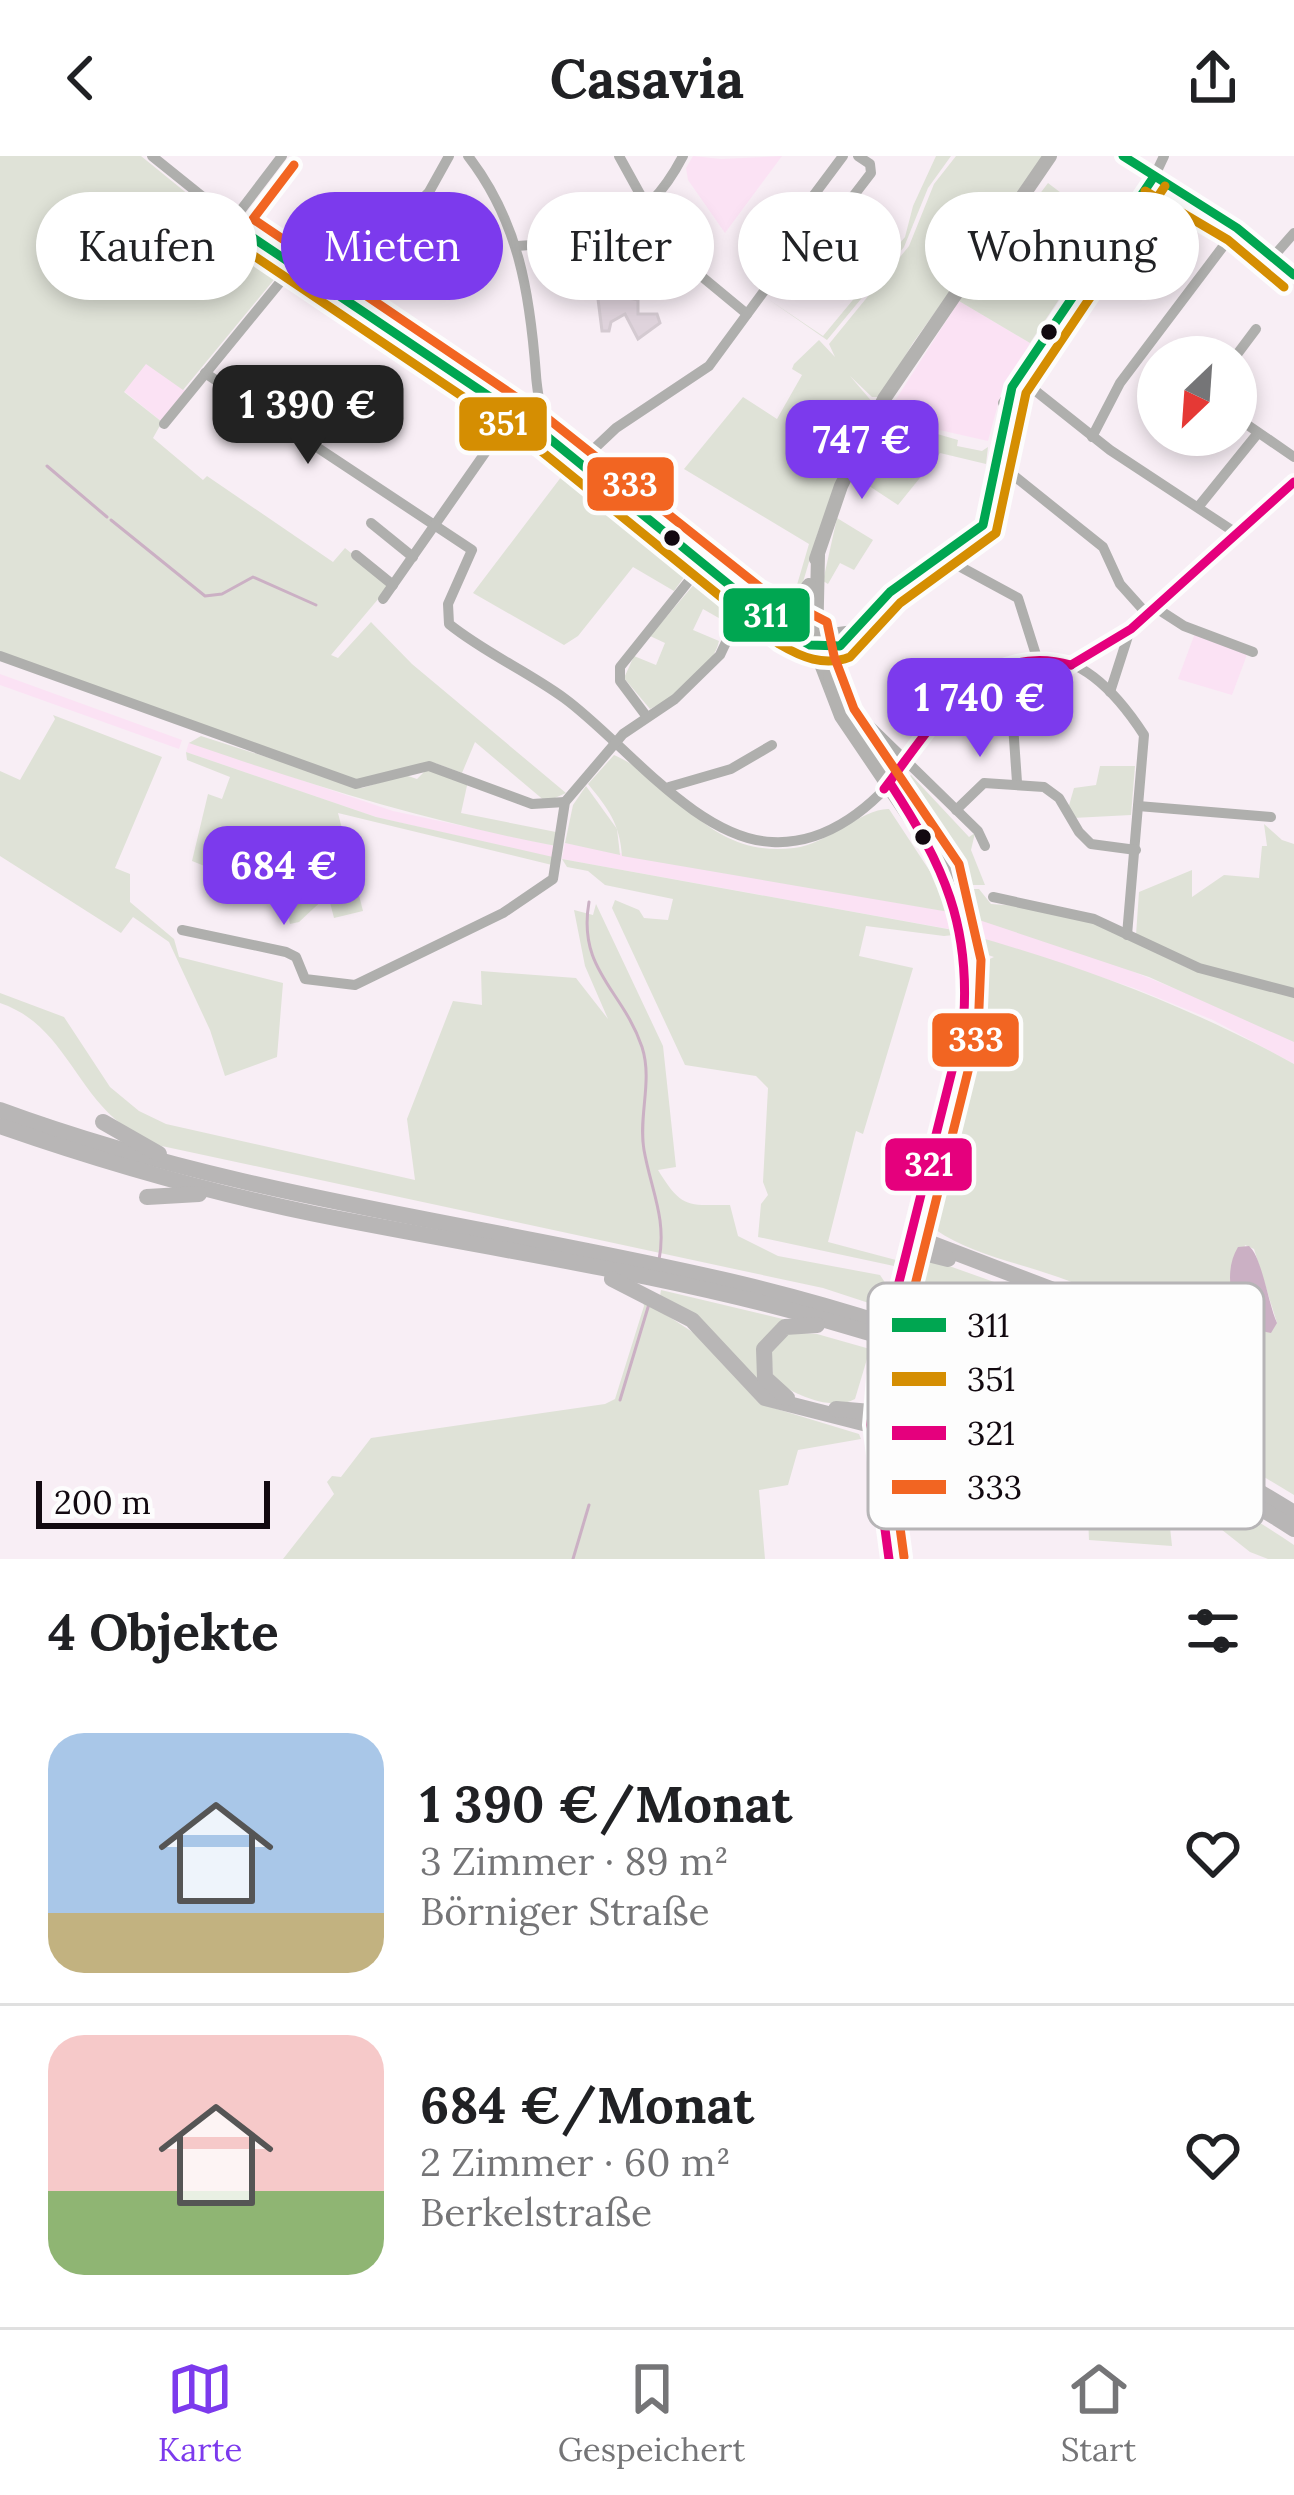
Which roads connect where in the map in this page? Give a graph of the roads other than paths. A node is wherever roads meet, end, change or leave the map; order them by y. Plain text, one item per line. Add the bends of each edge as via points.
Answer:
1 (152, 156) edge
2 (282, 156) edge
3 (449, 156) edge
4 (468, 156) edge
5 (619, 156) edge
6 (683, 156) edge
7 (843, 156) edge
8 (858, 156) edge
9 (1050, 156) edge
10 (1060, 156) edge
11 (1123, 156) edge
12 (1164, 156) edge
13 (1154, 178) junction
14 (194, 192) edge
15 (255, 192) edge
16 (429, 192) edge
17 (637, 192) edge
18 (658, 192) edge
19 (817, 192) edge
20 (857, 192) edge
21 (1025, 192) edge
22 (1030, 192) edge
23 (1237, 227) junction
24 (1294, 233) edge
25 (527, 244) edge
26 (517, 245) junction
27 (1273, 257) junction
28 (1294, 275) edge
29 (281, 286) edge
30 (714, 288) edge
31 (341, 300) edge
32 (757, 300) edge
33 (951, 300) edge
34 (747, 314) junction
35 (1256, 329) dead end
36 (1250, 336) edge
37 (205, 373) junction
38 (1018, 377) junction
39 (538, 398) junction
40 (514, 413) junction
41 (164, 424) dead end
42 (539, 430) junction
43 (1258, 433) joint
44 (1092, 437) junction
45 (1294, 457) edge
46 (580, 463) junction
47 (994, 467) junction
48 (1294, 482) edge
49 (1198, 506) junction
50 (436, 522) junction
51 (371, 523) dead end
52 (1236, 533) junction
53 (356, 554) dead end
54 (945, 554) junction
55 (818, 555) junction
56 (413, 557) junction
57 (704, 562) junction
58 (393, 585) junction
59 (809, 585) junction
60 (383, 599) dead end
61 (753, 601) junction
62 (1149, 610) junction
63 (772, 611) junction
64 (857, 629) junction
65 (1131, 629) junction
66 (728, 636) dead end
67 (812, 638) junction
68 (839, 646) junction
69 (1252, 652) dead end
70 (0, 656) edge
71 (1036, 658) junction
72 (1071, 664) junction
73 (1009, 667) junction
74 (829, 686) junction
75 (1110, 692) junction
76 (858, 714) dead end
77 (647, 717) junction
78 (615, 743) junction
79 (772, 746) dead end
80 (907, 762) junction
81 (1017, 782) junction
82 (887, 786) junction
83 (669, 788) junction
84 (565, 802) junction
85 (1138, 806) junction
86 (956, 810) junction
87 (1271, 817) dead end
88 (985, 846) dead end
89 (1136, 850) junction
90 (994, 897) dead end
91 (182, 929) dead end
92 (1127, 935) junction
93 (1294, 993) edge
94 (0, 1110) edge
95 (103, 1122) dead end
96 (0, 1126) edge
97 (215, 1177) junction
98 (147, 1197) dead end
99 (281, 1206) junction
100 (910, 1242) junction
101 (655, 1280) junction
102 (899, 1283) edge
103 (1024, 1283) edge
104 (1032, 1283) edge
105 (868, 1328) edge
106 (868, 1329) edge
107 (868, 1418) edge
108 (868, 1418) edge
109 (1264, 1494) edge
110 (1264, 1512) edge
111 (1294, 1513) edge
112 (885, 1529) edge
113 (1294, 1529) edge
114 (889, 1559) edge

1 - 14 street
2 - 15 street
3 - 16 street
4 - 26 street
5 - 17 street
6 - 18 street
7 - 19 street
8 - 20 street via 871,172
9 - 21 main road
10 - 22 main road
11 - 13 main road
12 - 13 street
13 - 23 main road
13 - 38 street
23 - 27 main road
23 - 44 street via 1120,383
24 - 27 street
25 - 26 street
26 - 39 street
27 - 28 main road
29 - 37 street
30 - 34 street
31 - 40 street
32 - 34 street
33 - 55 main road via 884,399
34 - 46 street via 709,366 616,428
35 - 36 street
37 - 41 street
37 - 50 street
38 - 44 street
38 - 47 street via 996,427
39 - 40 street
39 - 42 street
40 - 42 street
40 - 50 street
42 - 46 street
43 - 45 street
43 - 49 street
44 - 49 street
46 - 57 street
47 - 54 street via 983,525
47 - 62 street via 1103,547 1120,584
48 - 52 street
49 - 52 street
50 - 56 street
50 - 78 street via 473,555 448,604 449,624 558,694
51 - 56 street
52 - 62 street
53 - 58 street
54 - 64 street via 890,592
54 - 71 street via 1018,598
55 - 59 main road
55 - 67 main road
56 - 58 street
57 - 61 street
57 - 77 street via 620,667 620,681
58 - 60 street
59 - 63 main road via 794,606
59 - 67 main road
61 - 63 street
61 - 67 street via 787,632
62 - 65 street
62 - 69 street
63 - 67 street
64 - 67 street
64 - 68 street
65 - 72 street
65 - 75 street
66 - 77 street via 720,655
67 - 68 street
67 - 74 main road
67 - 82 main road via 831,713
68 - 74 main road
70 - 84 street via 356,784 429,766 532,804
71 - 72 street
71 - 73 street
72 - 75 street
73 - 80 street via 946,700
73 - 81 street
74 - 82 main road
75 - 85 street via 1144,735
76 - 80 street
77 - 78 street
78 - 83 street
78 - 84 street
79 - 83 street via 731,770
80 - 82 street
80 - 86 street
81 - 86 street via 980,785
81 - 89 street via 1055,794 1091,844
82 - 83 street via 836,827 786,843 742,838
82 - 100 main road via 938,858 964,947 965,1010
84 - 91 street via 553,879 503,914 355,985 305,979 286,952
85 - 87 street
85 - 89 street
86 - 88 street
89 - 92 street
90 - 92 street via 1070,911
92 - 93 street via 1199,968
94 - 97 highway
95 - 97 highway
96 - 99 highway
97 - 101 highway
98 - 99 highway via 198,1194
99 - 101 highway
100 - 102 main road
100 - 103 highway
100 - 104 highway
101 - 105 highway
101 - 107 highway via 765,1398
106 - 108 highway via 793,1324 775,1332 762,1360 770,1386 785,1398
109 - 111 highway
110 - 113 highway
112 - 114 street

